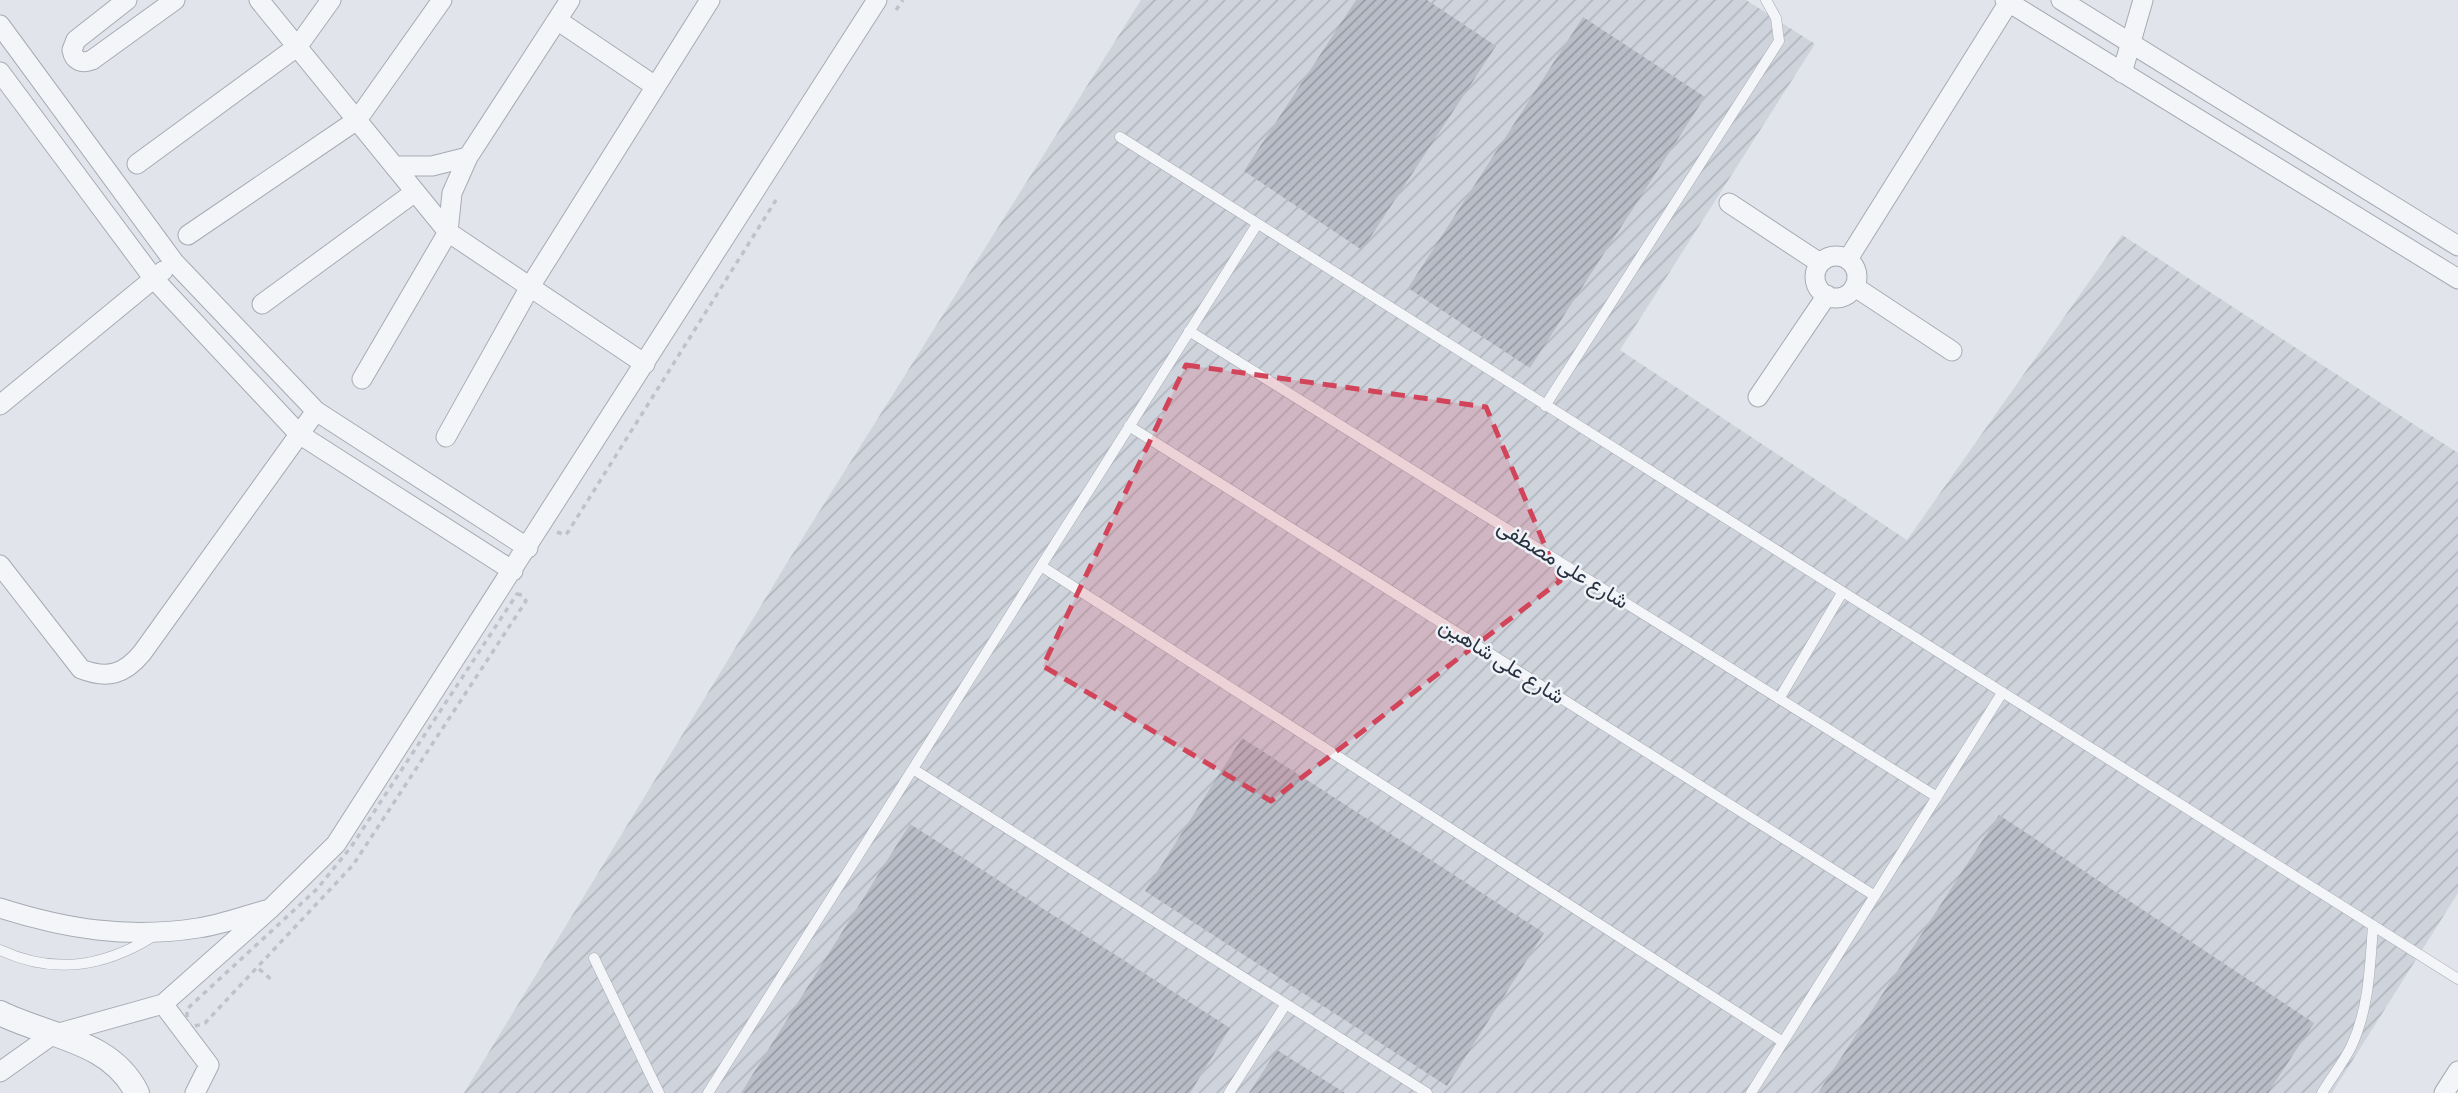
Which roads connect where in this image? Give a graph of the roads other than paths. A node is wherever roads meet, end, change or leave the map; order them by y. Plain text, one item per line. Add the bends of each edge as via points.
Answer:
1 (127, 0) edge
2 (175, 0) edge
3 (259, 0) edge
4 (331, 0) edge
5 (442, 0) edge
6 (570, 0) edge
7 (710, 0) edge
8 (877, 0) edge
9 (1766, 0) edge
10 (2143, 0) edge
11 (2012, 2) edge
12 (2074, 3) edge
13 (557, 20) junction
14 (0, 25) edge
15 (2059, 32) junction
16 (2132, 44) junction
17 (298, 47) junction
18 (32, 71) junction
19 (2122, 73) junction
20 (2180, 73) junction
21 (3, 84) edge
22 (655, 86) junction
23 (2165, 100) junction
24 (357, 120) junction
25 (1120, 137) dead end
26 (468, 157) junction
27 (137, 164) dead end
28 (394, 166) junction
29 (415, 192) junction
30 (1729, 203) dead end
31 (1256, 226) junction
32 (2429, 228) junction
33 (448, 232) junction
34 (188, 235) dead end
35 (2457, 244) edge
36 (2413, 251) junction
37 (1848, 259) junction
38 (174, 262) junction
39 (1820, 264) junction
40 (154, 279) junction
41 (2458, 279) edge
42 (531, 285) junction
43 (1855, 287) junction
44 (1827, 295) junction
45 (262, 304) dead end
46 (1189, 331) junction
47 (1952, 351) dead end
48 (645, 364) junction
49 (362, 379) dead end
50 (1758, 397) dead end
51 (0, 405) edge
52 (1545, 407) junction
53 (316, 411) junction
54 (1129, 426) junction
55 (299, 434) junction
56 (446, 438) dead end
57 (528, 548) junction
58 (0, 565) edge
59 (1041, 566) junction
60 (513, 571) junction
61 (1842, 593) junction
62 (2002, 693) junction
63 (1779, 699) junction
64 (913, 769) junction
65 (1937, 797) junction
66 (1875, 896) junction
67 (0, 908) edge
68 (270, 909) junction
69 (2373, 925) junction
70 (161, 931) junction
71 (0, 950) edge
72 (594, 958) dead end
73 (2458, 979) edge
74 (163, 1004) junction
75 (1286, 1004) junction
76 (0, 1013) edge
77 (52, 1035) junction
78 (1783, 1042) junction
79 (2458, 1071) edge
80 (0, 1072) edge
81 (137, 1093) edge
82 (195, 1093) edge
83 (659, 1093) edge
84 (708, 1093) edge
85 (1229, 1093) edge
86 (1427, 1093) edge
87 (1751, 1093) edge
88 (2322, 1093) edge
89 (2444, 1093) edge

1 - 2 street via 76,40 72,50 76,60 92,60
3 - 17 street
4 - 17 street
5 - 24 street
6 - 13 street
7 - 22 street
8 - 48 street
9 - 52 lane via 1776,18 1779,41
10 - 16 street
11 - 15 street
11 - 37 street
12 - 15 street
12 - 16 street
13 - 22 street
13 - 26 street
14 - 18 street
15 - 19 street
16 - 19 street
16 - 20 street
17 - 24 street
17 - 27 street
18 - 21 street
18 - 38 street
19 - 23 street
20 - 23 street
20 - 32 street
21 - 40 street
22 - 42 street
23 - 36 street
24 - 28 street
24 - 34 street
25 - 31 lane
26 - 28 street via 432,166
26 - 33 street via 452,193
28 - 29 street
29 - 33 street
29 - 45 street
30 - 39 street
31 - 46 lane
31 - 52 lane
32 - 35 street
32 - 36 street
33 - 42 street
33 - 49 street
36 - 41 street
37 - 39 street via 1830,257
37 - 43 street via 1857,272
38 - 40 street
38 - 53 street
39 - 44 street via 1815,277
40 - 51 street
40 - 55 street
42 - 48 street
42 - 56 street
43 - 44 street via 1839,298
43 - 47 street
44 - 50 street
46 - 54 lane
46 - 63 lane, شارع على مصطفى
48 - 57 street
52 - 61 lane
53 - 55 street
53 - 57 street
54 - 59 lane
54 - 66 lane, شارع على شاهين
55 - 58 street via 142,653 131,667 115,675 81,669
55 - 60 street
57 - 60 street
59 - 64 lane
59 - 78 lane
60 - 68 street via 336,844
61 - 62 lane
61 - 63 lane
62 - 65 lane
62 - 69 lane
63 - 65 lane, شارع على مصطفى
64 - 75 lane
64 - 84 lane
65 - 66 lane
66 - 78 lane
67 - 70 street via 51,925 125,933
68 - 70 street via 199,928
68 - 74 street
69 - 73 lane
69 - 88 lane via 2362,1015 2351,1047
70 - 71 lane via 128,951 69,967 18,959
72 - 83 lane
74 - 77 street
74 - 82 street via 209,1065
75 - 85 lane
75 - 86 lane
76 - 77 street
77 - 80 street
77 - 81 street via 74,1040 117,1063
78 - 87 lane
79 - 89 street

